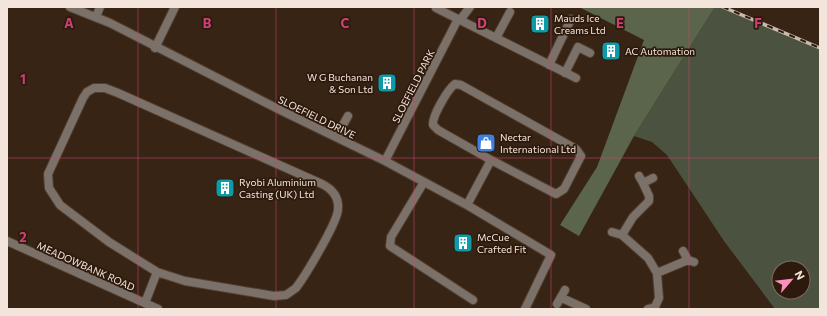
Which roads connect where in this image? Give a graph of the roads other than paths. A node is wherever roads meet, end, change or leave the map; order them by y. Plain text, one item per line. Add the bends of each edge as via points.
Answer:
1 (70, 7) edge
2 (100, 7) edge
3 (175, 7) edge
4 (470, 7) edge
5 (436, 8) dead end
6 (447, 10) edge
7 (510, 12) dead end
8 (96, 17) junction
9 (571, 19) dead end
10 (459, 20) junction
11 (496, 38) junction
12 (155, 48) junction
13 (590, 53) dead end
14 (549, 65) junction
15 (566, 73) junction
16 (576, 78) dead end
17 (348, 116) dead end
18 (336, 137) junction
19 (491, 160) junction
20 (385, 161) junction
21 (652, 178) dead end
22 (424, 182) junction
23 (467, 205) junction
24 (612, 232) dead end
25 (622, 235) junction
26 (7, 242) edge
27 (683, 251) dead end
28 (157, 272) junction
29 (657, 273) junction
30 (561, 297) dead end
31 (473, 300) dead end
32 (145, 303) junction
33 (158, 309) edge
34 (525, 309) edge
35 (586, 309) edge
36 (648, 309) edge

1 - 8 street, SLOEFIELD DRIVE
2 - 8 street
3 - 12 street
4 - 10 street, SLOEFIELD PARK
5 - 6 street
6 - 10 street
7 - 11 street
8 - 12 street, SLOEFIELD DRIVE
9 - 14 street
10 - 11 street
10 - 20 street, SLOEFIELD PARK
11 - 14 street
12 - 18 street, SLOEFIELD DRIVE
13 - 15 street via 578,47
14 - 15 street
15 - 16 street
17 - 18 street
18 - 20 street, SLOEFIELD DRIVE
19 - 19 street via 433,125 434,116 455,84 576,149 581,156 565,187 556,194
19 - 23 street
20 - 22 street, SLOEFIELD DRIVE
21 - 25 street via 641,179 649,201 633,217
22 - 23 street, SLOEFIELD DRIVE
22 - 31 street via 391,237 390,246
23 - 34 street, SLOEFIELD DRIVE via 551,255
24 - 25 street
25 - 29 street via 648,258
26 - 32 street, MEADOWBANK ROAD
27 - 29 street via 691,261
28 - 28 street via 109,242 60,204 48,188 51,167 83,98 94,88 105,88 118,93 322,184 333,192 337,201 336,219 299,284 286,295 270,296 185,280
28 - 32 street
29 - 36 street via 658,303 655,308
30 - 35 street
32 - 33 street, MEADOWBANK ROAD

